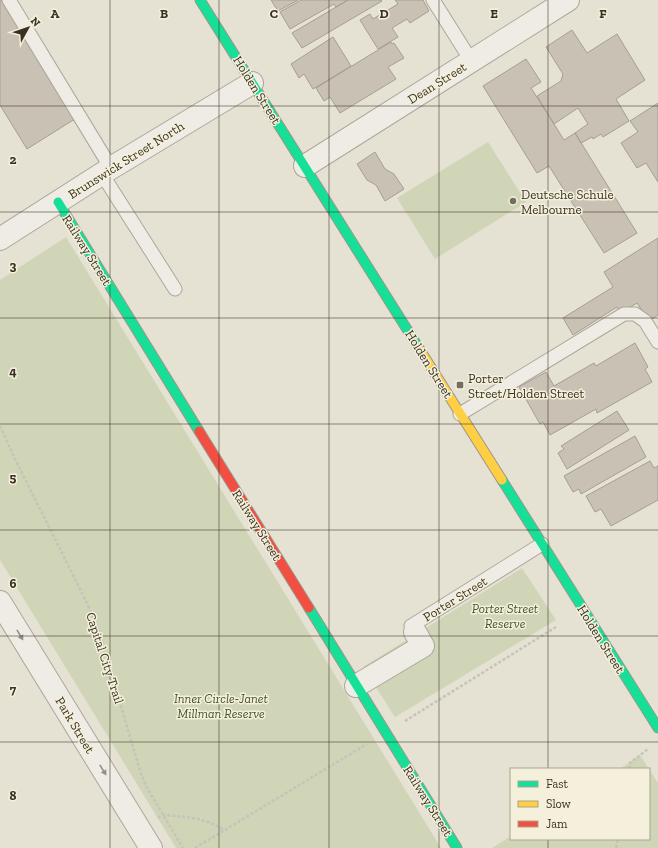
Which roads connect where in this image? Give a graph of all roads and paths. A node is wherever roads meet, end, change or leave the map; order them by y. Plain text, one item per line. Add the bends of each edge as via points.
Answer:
1 (9, 0) edge
2 (200, 0) edge
3 (433, 0) edge
4 (568, 0) edge
5 (472, 62) junction
6 (252, 83) junction
7 (305, 166) junction
8 (107, 171) junction
9 (58, 202) junction
10 (0, 239) edge
11 (175, 289) dead end
12 (658, 342) edge
13 (460, 414) junction
14 (0, 426) edge
15 (542, 544) junction
16 (0, 602) edge
17 (415, 632) joint
18 (356, 686) junction
19 (658, 728) edge
20 (653, 745) dead end
21 (629, 768) edge
22 (163, 816) junction
23 (225, 830) dead end
24 (144, 847) edge
25 (183, 848) edge
26 (457, 848) edge

1 - 8 lane
2 - 6 main road, Holden Street
3 - 5 lane
4 - 5 street, Dean Street
5 - 7 street, Dean Street
6 - 7 main road, Holden Street
6 - 8 street, Brunswick Street North
7 - 13 main road, Holden Street
8 - 9 street, Brunswick Street North
8 - 11 lane
9 - 10 street, Brunswick Street North
9 - 18 main road, Railway Street
12 - 13 lane via 645,321 636,314 624,314
13 - 15 main road, Holden Street
14 - 22 path, Capital City Trail via 98,628 141,774
15 - 17 lane, Porter Street via 411,626
15 - 19 main road, Holden Street
16 -> 24 street, Park Street
17 - 18 street, Porter Street via 422,646
18 - 26 main road, Railway Street
20 - 21 path via 630,763
22 - 23 path via 212,822
22 - 25 path, Capital City Trail

